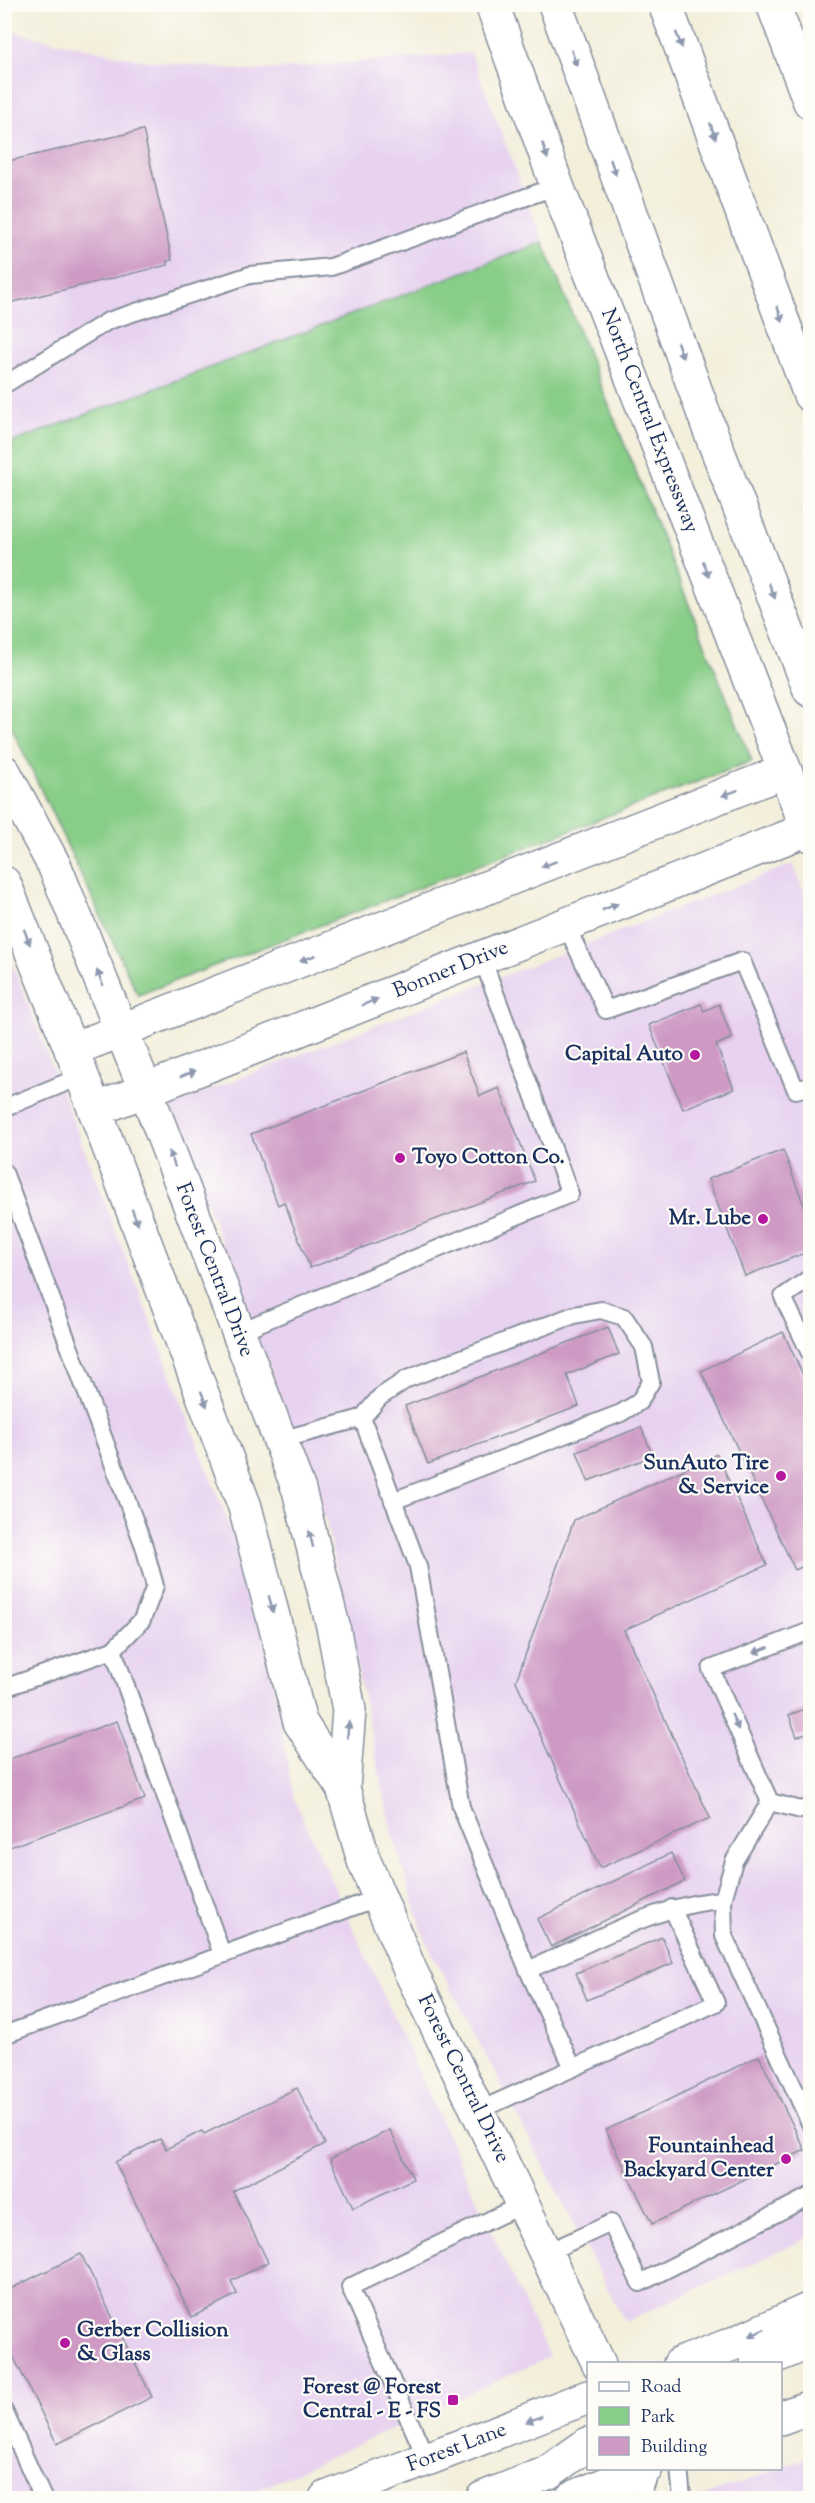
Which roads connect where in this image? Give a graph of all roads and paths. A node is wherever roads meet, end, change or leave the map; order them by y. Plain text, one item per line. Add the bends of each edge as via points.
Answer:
1 (492, 4) edge
2 (555, 4) edge
3 (665, 4) edge
4 (779, 19) edge
5 (810, 102) edge
6 (557, 186) junction
7 (4, 385) edge
8 (810, 395) edge
9 (810, 690) edge
10 (784, 771) junction
11 (4, 772) edge
12 (809, 832) edge
13 (4, 883) edge
14 (566, 925) junction
15 (482, 958) junction
16 (121, 1031) junction
17 (77, 1063) junction
18 (810, 1086) edge
19 (146, 1091) junction
20 (4, 1108) edge
21 (95, 1110) junction
22 (4, 1172) edge
23 (810, 1278) edge
24 (238, 1332) junction
25 (810, 1353) edge
26 (362, 1418) junction
27 (280, 1440) junction
28 (393, 1501) junction
29 (810, 1631) edge
30 (113, 1650) junction
31 (4, 1688) edge
32 (343, 1788) junction
33 (770, 1802) junction
34 (810, 1807) edge
35 (380, 1897) junction
36 (723, 1900) junction
37 (672, 1908) junction
38 (222, 1954) junction
39 (528, 1970) junction
40 (4, 2035) edge
41 (573, 2068) junction
42 (478, 2111) junction
43 (810, 2123) edge
44 (810, 2196) edge
45 (523, 2204) junction
46 (546, 2253) junction
47 (810, 2309) edge
48 (810, 2342) edge
49 (598, 2362) edge
50 (685, 2362) edge
51 (762, 2362) edge
52 (587, 2397) edge
53 (810, 2406) edge
54 (4, 2411) edge
55 (782, 2417) edge
56 (587, 2446) edge
57 (428, 2460) junction
58 (644, 2470) edge
59 (652, 2470) edge
60 (679, 2470) edge
61 (43, 2499) edge
62 (326, 2499) edge
63 (483, 2499) edge
64 (572, 2499) edge
65 (641, 2499) edge
66 (682, 2499) edge

1 -> 6 main road, North Central Expressway
2 -> 9 main road via 709,428
3 -> 8 main road
4 - 5 main road
6 - 7 lane via 331,267 250,275 108,321
6 -> 10 main road, North Central Expressway
10 - 12 main road, North Central Expressway
10 -> 16 main road
16 -> 11 main road, Forest Central Drive via 55,867
14 -> 12 main road, Bonner Drive
13 -> 17 main road, Forest Central Drive
14 - 15 main road, Bonner Drive
14 - 18 lane via 606,1010 742,961 796,1089
19 -> 15 main road, Bonner Drive
15 - 24 lane via 570,1194
16 - 17 main road
16 - 19 main road, Forest Central Drive
17 - 20 lane
17 - 21 main road, Forest Central Drive
19 - 21 main road, Bonner Drive
24 -> 19 main road, Forest Central Drive
21 -> 32 main road, Forest Central Drive via 246,1507 300,1722
22 - 30 lane via 144,1546 155,1586 142,1620
23 - 25 lane via 783,1298
24 - 27 main road, Forest Central Drive
26 - 27 lane
26 - 28 lane
26 - 28 lane via 380,1397 407,1379 574,1315 601,1310 624,1317 644,1347 651,1382 639,1402 621,1413
32 -> 27 main road, Forest Central Drive via 349,1710 333,1626 299,1490
28 - 39 lane via 418,1566 461,1808
29 -> 33 lane via 711,1669
30 - 31 lane
30 - 38 lane
32 - 35 main road, Forest Central Drive via 364,1861
33 - 34 lane via 801,1810
33 - 36 lane via 734,1861
35 - 38 lane
35 - 42 main road, Forest Central Drive via 410,1970
36 - 37 lane
36 - 43 lane via 724,1936
37 - 39 lane
37 - 41 lane via 716,2004
38 - 40 lane
39 - 41 lane
41 - 42 lane
42 - 45 main road, Forest Central Drive
44 - 46 lane via 640,2283 611,2223
45 - 46 main road, Forest Central Drive
45 - 57 lane via 350,2288
46 - 49 main road, Forest Central Drive
47 -> 50 main road
48 - 51 main road
52 -> 57 main road, Forest Lane
53 - 55 main road
54 - 61 lane
56 - 63 main road via 547,2473
57 - 62 main road, Forest Lane
58 - 64 main road
59 - 65 lane
60 - 66 lane

